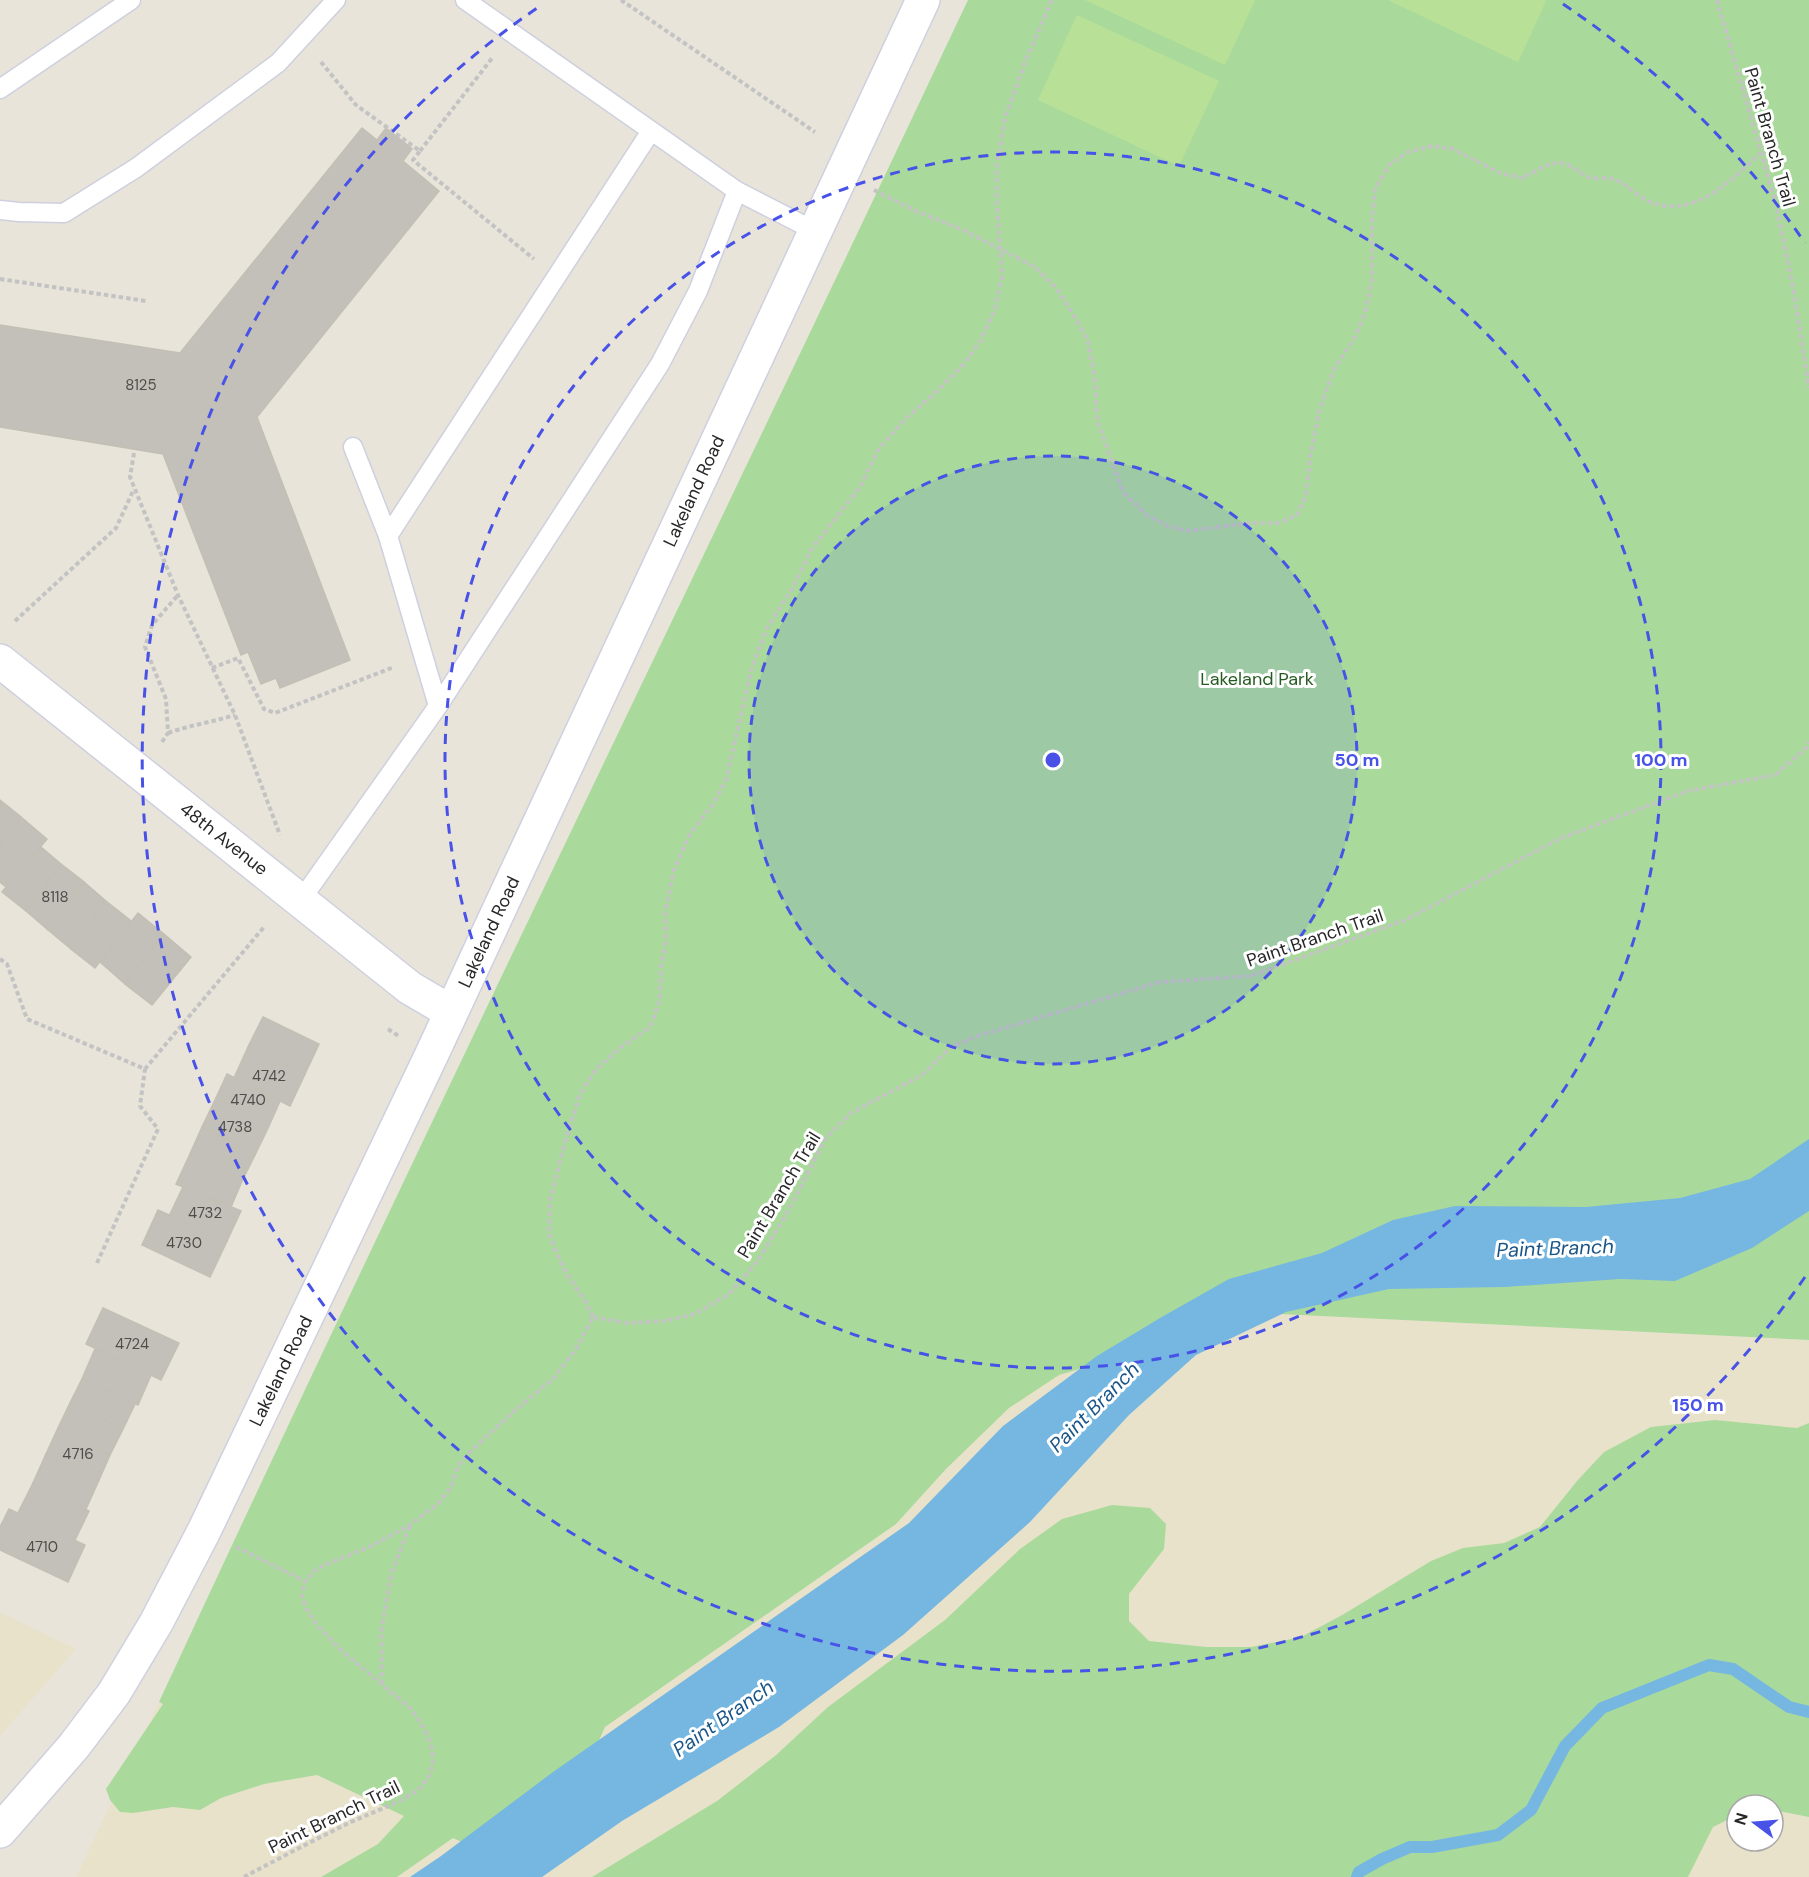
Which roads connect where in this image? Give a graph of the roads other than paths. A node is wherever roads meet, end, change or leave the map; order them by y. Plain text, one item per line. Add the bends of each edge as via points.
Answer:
1 (131, 0) edge
2 (336, 0) edge
3 (465, 0) edge
4 (923, 0) edge
5 (0, 89) edge
6 (651, 131) junction
7 (737, 191) junction
8 (0, 210) edge
9 (815, 231) junction
10 (353, 447) dead end
11 (388, 536) junction
12 (0, 661) edge
13 (438, 706) junction
14 (301, 900) junction
15 (452, 1012) junction
16 (0, 1831) edge

1 - 5 lane
2 - 8 lane via 278,63 136,168 64,213
3 - 6 lane
4 - 9 street, Lakeland Road
6 - 7 lane
6 - 11 lane
7 - 9 lane
7 - 13 lane via 698,291 660,364
9 - 15 street, Lakeland Road
10 - 11 lane
11 - 13 lane
12 - 14 street, 48th Avenue
13 - 14 lane
14 - 15 street, 48th Avenue via 410,988
15 - 16 street, Lakeland Road via 204,1532 135,1659 74,1746

